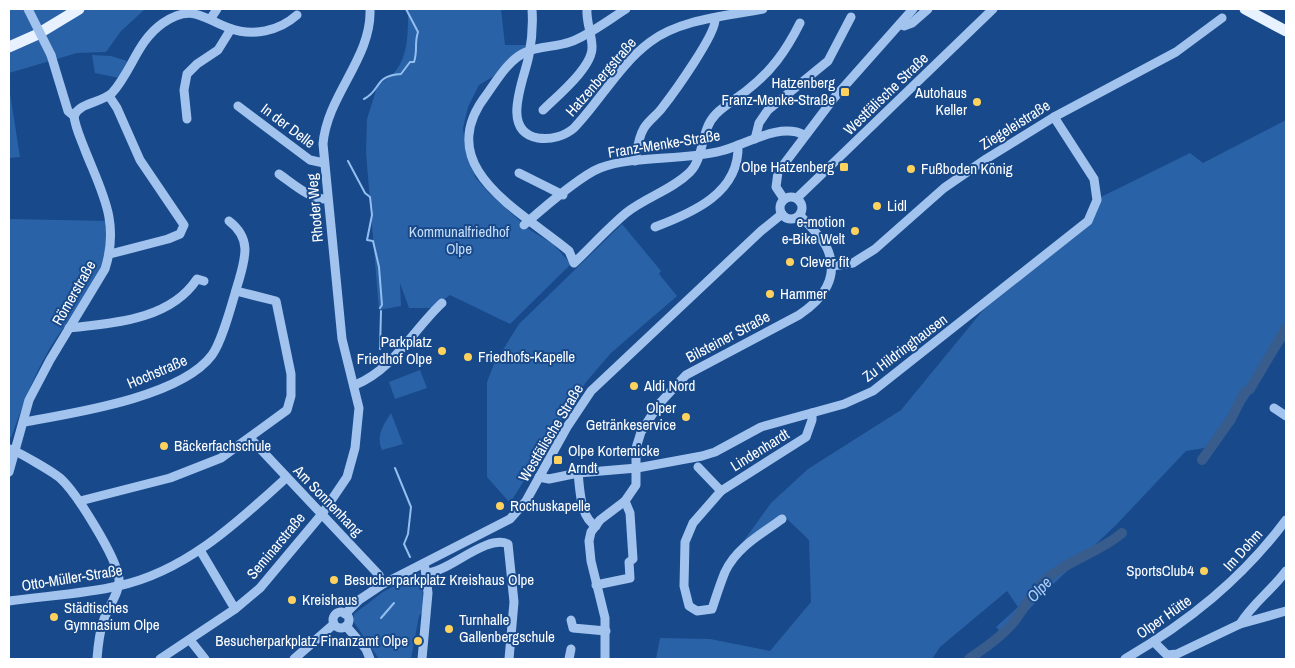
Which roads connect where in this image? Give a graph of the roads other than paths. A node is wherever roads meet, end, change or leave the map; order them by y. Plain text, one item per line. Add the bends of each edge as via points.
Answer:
1 (28, 9) edge
2 (79, 9) edge
3 (217, 9) edge
4 (370, 9) edge
5 (532, 9) edge
6 (587, 9) edge
7 (626, 9) edge
8 (756, 9) edge
9 (913, 9) edge
10 (928, 9) edge
11 (994, 9) edge
12 (1245, 9) edge
13 (297, 14) dead end
14 (851, 16) dead end
15 (211, 18) junction
16 (1222, 18) dead end
17 (714, 19) junction
18 (800, 23) dead end
19 (900, 24) junction
20 (231, 29) junction
21 (589, 30) junction
22 (1286, 31) edge
23 (9, 47) edge
24 (530, 51) junction
25 (109, 96) junction
26 (238, 106) dead end
27 (543, 110) dead end
28 (74, 116) junction
29 (1054, 117) junction
30 (187, 119) dead end
31 (804, 135) junction
32 (755, 139) junction
33 (738, 145) junction
34 (699, 156) junction
35 (634, 161) junction
36 (324, 163) junction
37 (519, 173) dead end
38 (279, 174) dead end
39 (563, 194) junction
40 (798, 198) junction
41 (327, 199) junction
42 (784, 199) junction
43 (782, 214) junction
44 (800, 215) junction
45 (229, 221) dead end
46 (526, 223) junction
47 (655, 227) dead end
48 (110, 254) junction
49 (832, 266) junction
50 (204, 281) dead end
51 (236, 291) junction
52 (442, 303) dead end
53 (69, 328) junction
54 (355, 385) junction
55 (1274, 408) dead end
56 (359, 412) joint
57 (808, 414) junction
58 (1286, 416) edge
59 (24, 422) junction
60 (250, 438) junction
61 (11, 450) edge
62 (698, 467) dead end
63 (637, 468) junction
64 (9, 472) edge
65 (578, 473) junction
66 (540, 477) junction
67 (286, 478) junction
68 (721, 490) junction
69 (80, 501) junction
70 (625, 502) junction
71 (322, 514) junction
72 (782, 519) dead end
73 (1286, 520) edge
74 (596, 526) junction
75 (200, 550) junction
76 (425, 568) junction
77 (1286, 571) edge
78 (384, 584) junction
79 (596, 585) junction
80 (118, 586) junction
81 (1217, 596) joint
82 (9, 602) edge
83 (235, 609) junction
84 (1286, 611) edge
85 (345, 614) junction
86 (571, 620) dead end
87 (334, 624) junction
88 (1240, 624) junction
89 (346, 626) junction
90 (606, 631) junction
91 (190, 640) junction
92 (1154, 642) junction
93 (571, 649) dead end
94 (1166, 657) edge
95 (97, 659) edge
96 (160, 659) edge
97 (205, 659) edge
98 (294, 659) edge
99 (370, 659) edge
100 (422, 659) edge
101 (509, 659) edge
102 (569, 659) edge
103 (605, 659) edge
104 (1125, 659) edge

1 - 28 street, Römerstraße, bridge via 51,54 68,111
2 - 23 main road
3 - 15 street
4 - 36 street, Rhoder Weg via 369,27 362,49 324,132
5 - 24 street, Hatzenbergstraße
6 - 21 street
7 - 21 street
8 - 17 street, Hatzenbergstraße
9 - 19 street
10 - 19 street via 912,23
11 - 40 street, Westfälische Straße
12 - 22 main road
13 - 20 street via 270,30
14 - 32 street via 828,61 768,110 759,123
15 - 20 street
15 - 25 street via 188,13 162,24 140,47
16 - 29 street, Ziegeleistraße via 1176,52
17 - 24 street, Hatzenbergstraße via 674,30 650,42 574,128 556,137 531,136 517,117 516,105
17 - 35 street via 715,27 694,62 645,127
18 - 34 street via 787,50 772,68 711,119 703,135
19 - 31 street
20 - 30 street via 218,50 188,74 184,90
21 - 24 street via 573,41
21 - 27 street via 592,48 588,61
24 - 46 street via 511,63 478,105 469,126 468,144 478,174
25 - 28 street via 79,108
25 - 48 street via 140,160 184,225 180,234 168,239
26 - 36 street, In der Delle via 310,160
28 - 48 street, Römerstraße via 108,202
29 - 49 street, Ziegeleistraße via 944,188 874,249 853,263
29 - 57 street, Zu Hildringhausen via 1094,179 1097,200 1088,221 873,391 844,404
31 - 32 street, Franz-Menke-Straße via 795,131 779,132
31 - 42 street via 775,179
32 - 33 street, Franz-Menke-Straße
33 - 34 street, Franz-Menke-Straße
33 - 47 street via 737,163 722,191 690,212
34 - 35 street, Franz-Menke-Straße
34 - 46 street via 688,174 626,213 574,263 569,251
35 - 39 street, Franz-Menke-Straße via 599,169
36 - 41 street, Rhoder Weg
37 - 39 street
38 - 41 street via 309,194
39 - 46 street, Franz-Menke-Straße
40 - 42 street
40 - 44 street via 803,208
41 - 54 street, Rhoder Weg via 342,338
42 - 43 street via 780,208
43 - 44 street via 791,219
43 - 66 street, Westfälische Straße via 761,230 591,391
44 - 49 street via 825,244
45 - 51 street, Hochstraße via 239,229 246,252
48 - 53 street, Römerstraße via 105,269
49 - 63 street, Bilsteiner Straße via 830,282 814,305 686,376 658,404 638,439
50 - 53 street via 197,279 190,290 157,312 119,323
51 - 59 street, Hochstraße via 213,353 188,377 112,405
51 - 60 street via 276,301 291,374 287,410
52 - 54 street via 390,362
53 - 59 street, Römerstraße via 29,400
54 - 56 street, Rhoder Weg
55 - 58 street
56 - 71 street, Seminarstraße via 355,448 347,476
57 - 63 street, Zu Hildringhausen via 761,427 715,452
57 - 68 street, Lindenhardt via 810,430 806,437
59 - 61 street, Römerstraße
60 - 67 street, Am Sonnenhang
60 - 69 street via 220,458 170,478
61 - 64 street, Römerstraße
61 - 69 street via 59,478
62 - 68 street, Lindenhardt
63 - 65 street, Zu Hildringhausen
63 - 70 street, Bilsteiner Straße via 636,485
65 - 66 street, Zu Hildringhausen via 549,479
65 - 74 street via 586,515
66 - 76 street, Westfälische Straße via 510,520
67 - 71 street, Am Sonnenhang
67 - 75 street, Otto-Müller-Straße via 227,531
68 - 72 street, Lindenhardt via 693,523 685,542 686,600 697,611 712,609 732,560 749,541
69 - 80 street via 112,560 119,579
70 - 74 street, Bilsteiner Straße
70 - 79 street via 630,513 633,559 629,562 630,578
71 - 78 street, Am Sonnenhang
71 - 83 street, Seminarstraße via 270,578
73 - 81 street, Im Dohm via 1244,571
74 - 79 street, Bilsteiner Straße via 589,541
75 - 80 street, Otto-Müller-Straße via 151,576
75 - 83 street
76 - 78 street, Westfälische Straße
76 - 100 street via 428,593
76 - 101 street via 443,567 493,544 508,544 514,615
77 - 88 street via 1247,612
78 - 85 street, Westfälische Straße via 359,600
79 - 90 street
80 - 82 street, Otto-Müller-Straße
80 - 95 street via 103,620
81 - 92 street, Olper Hütte
83 - 91 street, Seminarstraße
84 - 88 street
85 - 87 street via 336,614
85 - 89 street via 348,619
86 - 90 street via 573,628 578,630
87 - 89 street via 340,628
87 - 98 street
88 - 94 street via 1185,652
89 - 99 street via 366,649
90 - 103 street
91 - 96 street, Seminarstraße
91 - 97 street
92 - 94 street
92 - 104 street, Olper Hütte
93 - 102 street

